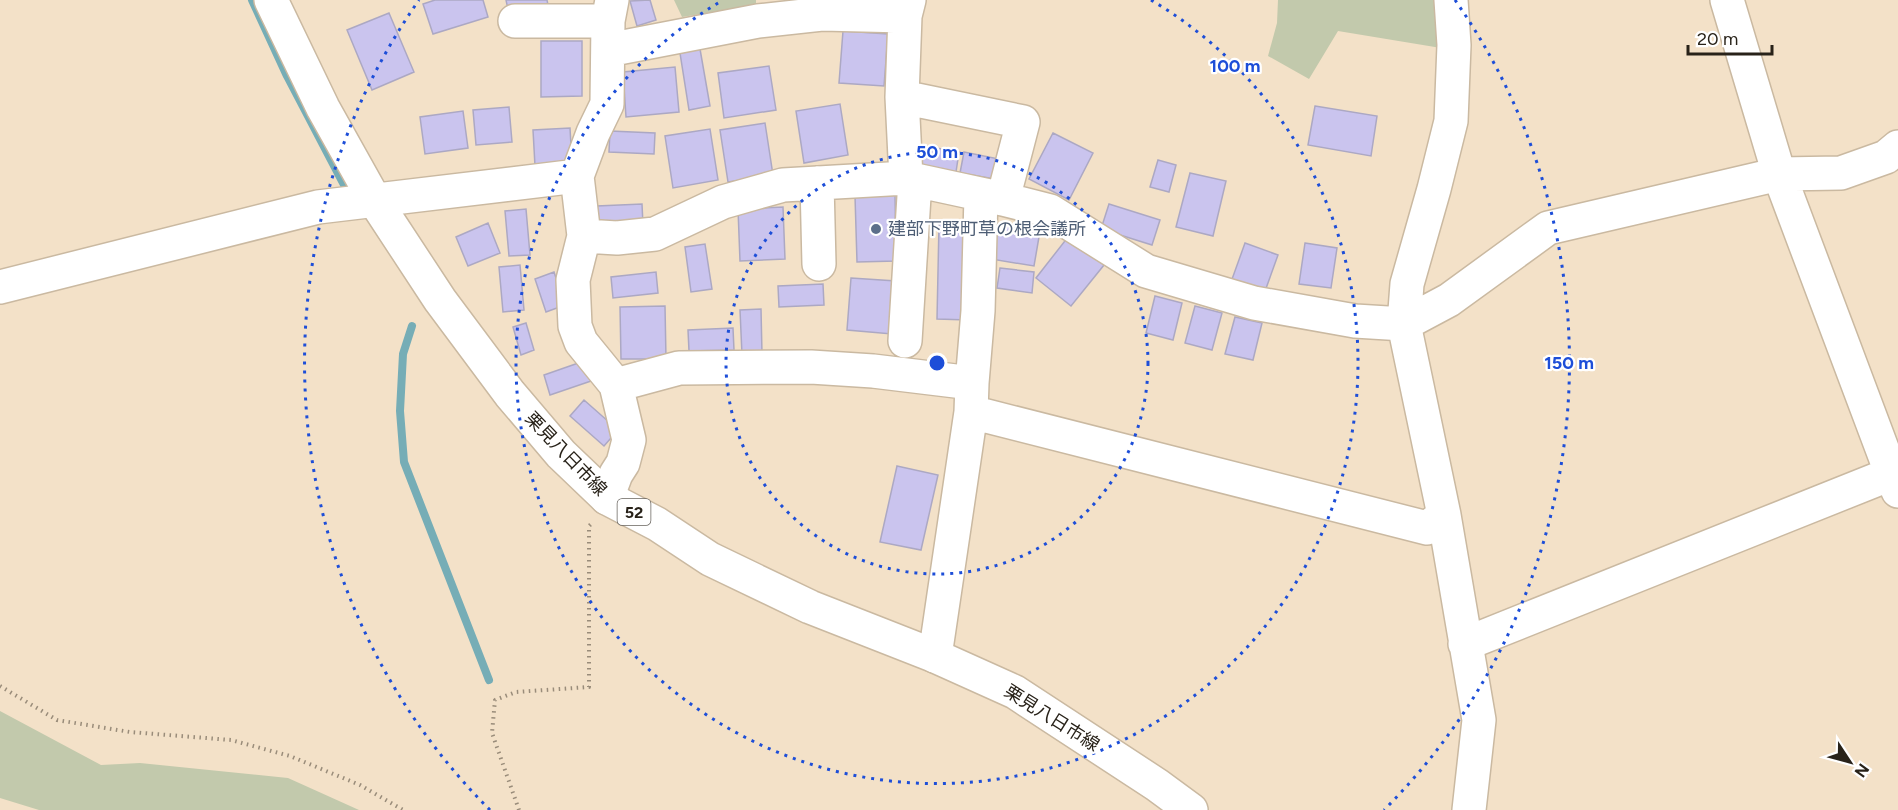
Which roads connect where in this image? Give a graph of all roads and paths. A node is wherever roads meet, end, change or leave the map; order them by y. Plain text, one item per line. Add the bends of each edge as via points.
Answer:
1 (271, 0) edge
2 (1451, 0) edge
3 (1727, 0) edge
4 (907, 8) edge
5 (515, 21) dead end
6 (609, 24) edge
7 (902, 97) junction
8 (1898, 147) edge
9 (1779, 174) junction
10 (577, 176) junction
11 (911, 179) junction
12 (818, 183) junction
13 (992, 197) junction
14 (375, 201) junction
15 (584, 236) junction
16 (819, 264) dead end
17 (0, 287) edge
18 (1404, 324) junction
19 (905, 341) dead end
20 (616, 385) junction
21 (971, 398) junction
22 (1896, 478) edge
23 (607, 498) junction
24 (1444, 516) junction
25 (1465, 644) junction
26 (935, 656) junction
27 (0, 686) edge
28 (403, 810) edge
29 (519, 810) edge
30 (1191, 810) edge
31 (1469, 810) edge

1 - 14 street, 栗見八日市線 / 52 via 323,108
2 - 18 street via 1451,121 1407,284
3 - 9 street
4 - 6 street via 758,21
4 - 7 street
5 - 6 street
6 - 10 street via 607,104
7 - 11 street
7 - 13 street via 1023,122
8 - 9 street via 1886,157 1841,173
9 - 18 street via 1548,228 1449,300
9 - 22 street
10 - 14 street
10 - 15 street
11 - 12 street
11 - 13 street
11 - 19 street
12 - 15 street via 783,185 723,202 655,234
12 - 16 street
13 - 18 street via 1050,211 1146,271 1254,303 1355,321
13 - 21 street
14 - 17 street via 318,207
14 - 23 street, 栗見八日市線 / 52 via 440,300 510,394 561,454
15 - 20 street via 573,280 575,326 581,342
18 - 24 street
20 - 21 street via 679,368 811,368 863,370
20 - 23 street via 629,440
21 - 24 street via 1427,528
21 - 26 street
22 - 25 street
23 - 26 street, 栗見八日市線 / 52 via 657,524 710,559 790,597
23 - 29 path via 589,526 588,687 516,692 495,700 492,733
24 - 25 street
25 - 31 street via 1479,720
26 - 30 street, 栗見八日市線 / 52 via 1015,692
27 - 28 path via 57,720 130,732 231,740 290,756 360,785

